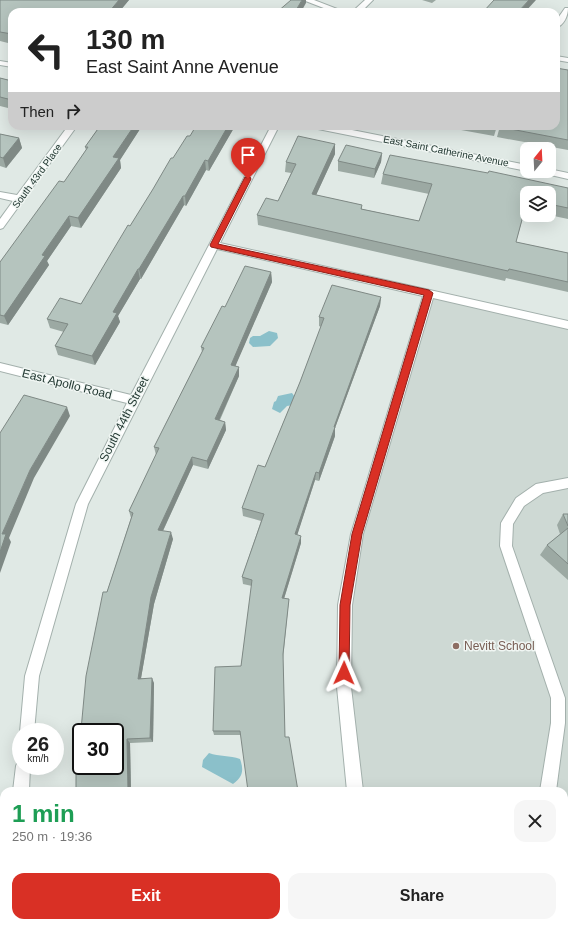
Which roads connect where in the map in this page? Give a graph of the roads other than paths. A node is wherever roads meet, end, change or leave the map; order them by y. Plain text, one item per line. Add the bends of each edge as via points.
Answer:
1 (307, 0) edge
2 (369, 0) edge
3 (330, 8) edge
4 (360, 8) edge
5 (568, 10) edge
6 (560, 21) edge
7 (70, 130) edge
8 (273, 130) edge
9 (338, 130) edge
10 (520, 167) edge
11 (556, 173) edge
12 (568, 176) edge
13 (0, 195) edge
14 (20, 200) junction
15 (0, 226) edge
16 (214, 245) junction
17 (429, 293) junction
18 (568, 325) edge
19 (0, 367) edge
20 (134, 400) junction
21 (568, 483) edge
22 (27, 723) edge
23 (22, 775) edge
24 (21, 787) edge
25 (355, 787) edge
26 (549, 787) edge

1 - 3 street
2 - 4 street
5 - 6 street
7 - 14 street, South 43rd Place
8 - 16 street, South 44th Street
9 - 10 street, East Saint Catherine Avenue
11 - 12 street
13 - 14 street
14 - 15 street, South 43rd Place
16 - 17 street
16 - 20 street, South 44th Street
17 - 18 street
17 - 25 street via 357,534 345,605 344,687
19 - 20 street, East Apollo Road
20 - 22 street, South 44th Street via 82,504 32,676
21 - 26 street via 540,488 520,502 507,523 506,546 558,698 558,723
23 - 24 street

